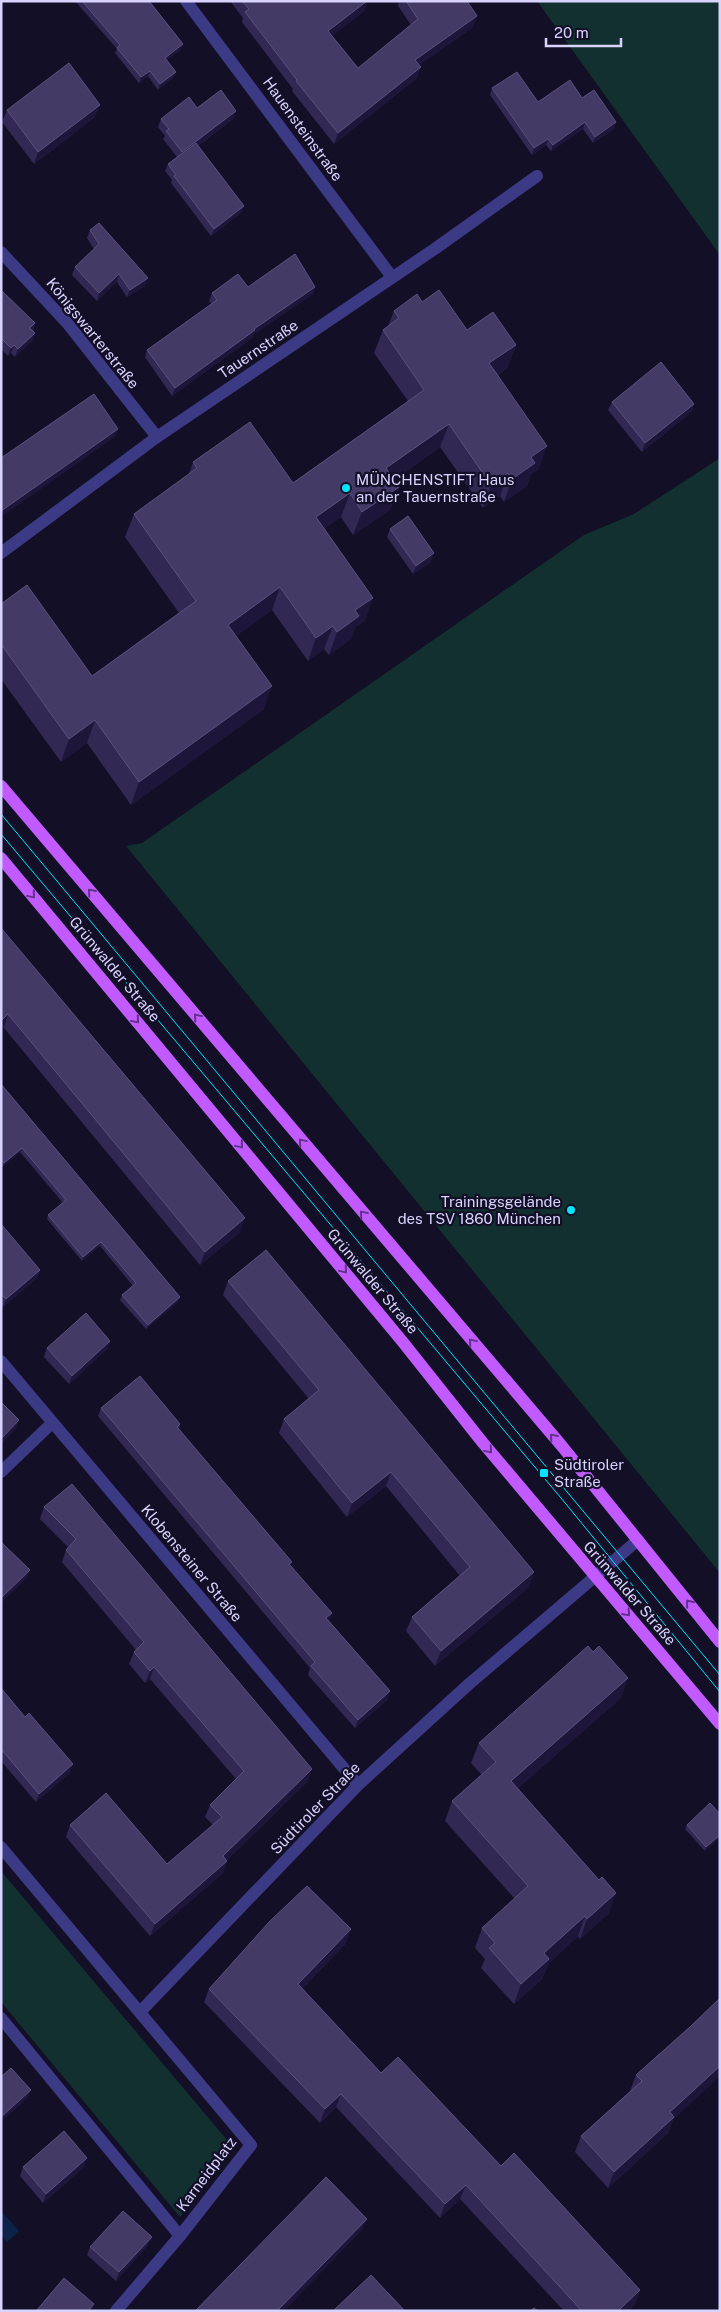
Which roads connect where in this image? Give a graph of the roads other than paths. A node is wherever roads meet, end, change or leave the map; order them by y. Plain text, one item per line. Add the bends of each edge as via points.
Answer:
1 (186, 1) edge
2 (537, 176) dead end
3 (1, 252) edge
4 (392, 278) junction
5 (157, 437) junction
6 (1, 553) edge
7 (1, 786) edge
8 (1, 858) edge
9 (1, 1361) edge
10 (52, 1422) junction
11 (1, 1472) edge
12 (638, 1540) junction
13 (595, 1576) junction
14 (720, 1642) edge
15 (720, 1724) edge
16 (358, 1786) junction
17 (1, 1847) edge
18 (140, 2012) junction
19 (1, 2018) edge
20 (180, 2236) junction
21 (116, 2311) edge

1 - 4 street, Hauensteinstraße
2 - 4 street, Tauernstraße
3 - 5 street, Königswarterstraße via 68,324
4 - 5 street, Tauernstraße
5 - 6 street, Tauernstraße
12 -> 7 main road
8 -> 13 main road, Grünwalder Straße
9 - 10 street, Klobensteiner Straße
10 - 11 street
10 - 16 street, Klobensteiner Straße
12 - 13 street, Südtiroler Straße
14 -> 12 main road
13 -> 15 main road, Grünwalder Straße
13 - 16 street, Südtiroler Straße via 468,1684
16 - 18 street, Südtiroler Straße
17 - 18 street, Karneidplatz
18 - 20 street, Karneidplatz via 251,2145
19 - 20 street, Karneidplatz
20 - 21 street

